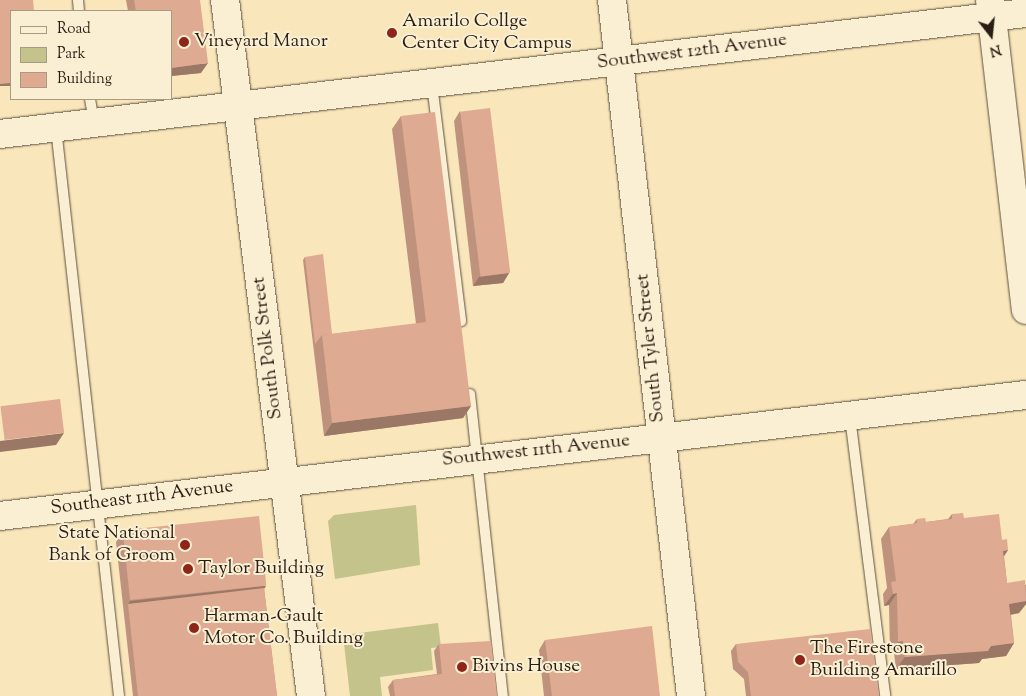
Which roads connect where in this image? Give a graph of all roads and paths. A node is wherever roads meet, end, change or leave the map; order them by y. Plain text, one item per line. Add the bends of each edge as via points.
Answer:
1 (226, 0) edge
2 (612, 0) edge
3 (991, 8) edge
4 (1026, 13) edge
5 (620, 61) junction
6 (432, 83) junction
7 (239, 107) junction
8 (92, 111) edge
9 (56, 127) junction
10 (0, 134) edge
11 (1026, 310) edge
12 (462, 329) edge
13 (468, 378) edge
14 (1026, 395) edge
15 (850, 416) junction
16 (661, 437) junction
17 (477, 457) junction
18 (285, 480) junction
19 (97, 503) junction
20 (0, 516) edge
21 (119, 696) edge
22 (311, 696) edge
23 (504, 696) edge
24 (691, 696) edge
25 (886, 696) edge

1 - 7 street, South Polk Street
2 - 5 street, South Tyler Street
3 - 4 street, Southwest 12th Avenue
3 - 5 street, Southwest 12th Avenue
3 - 11 street
5 - 6 street, Southwest 12th Avenue
5 - 16 street, South Tyler Street
6 - 7 street, Southwest 12th Avenue
6 - 12 lane
7 - 8 street, Southwest 12th Avenue
7 - 18 street, South Polk Street
8 - 9 street, Southwest 12th Avenue
9 - 10 street, Southwest 12th Avenue
9 - 19 lane
13 - 17 lane
14 - 15 street, Southwest 11th Avenue
15 - 16 street, Southwest 11th Avenue
15 - 25 lane
16 - 17 street, Southwest 11th Avenue
16 - 24 street, South Tyler Street
17 - 18 street, Southwest 11th Avenue
17 - 23 lane
18 - 19 street, Southeast 11th Avenue
18 - 22 street, South Polk Street
19 - 20 street, Southeast 11th Avenue
19 - 21 lane

